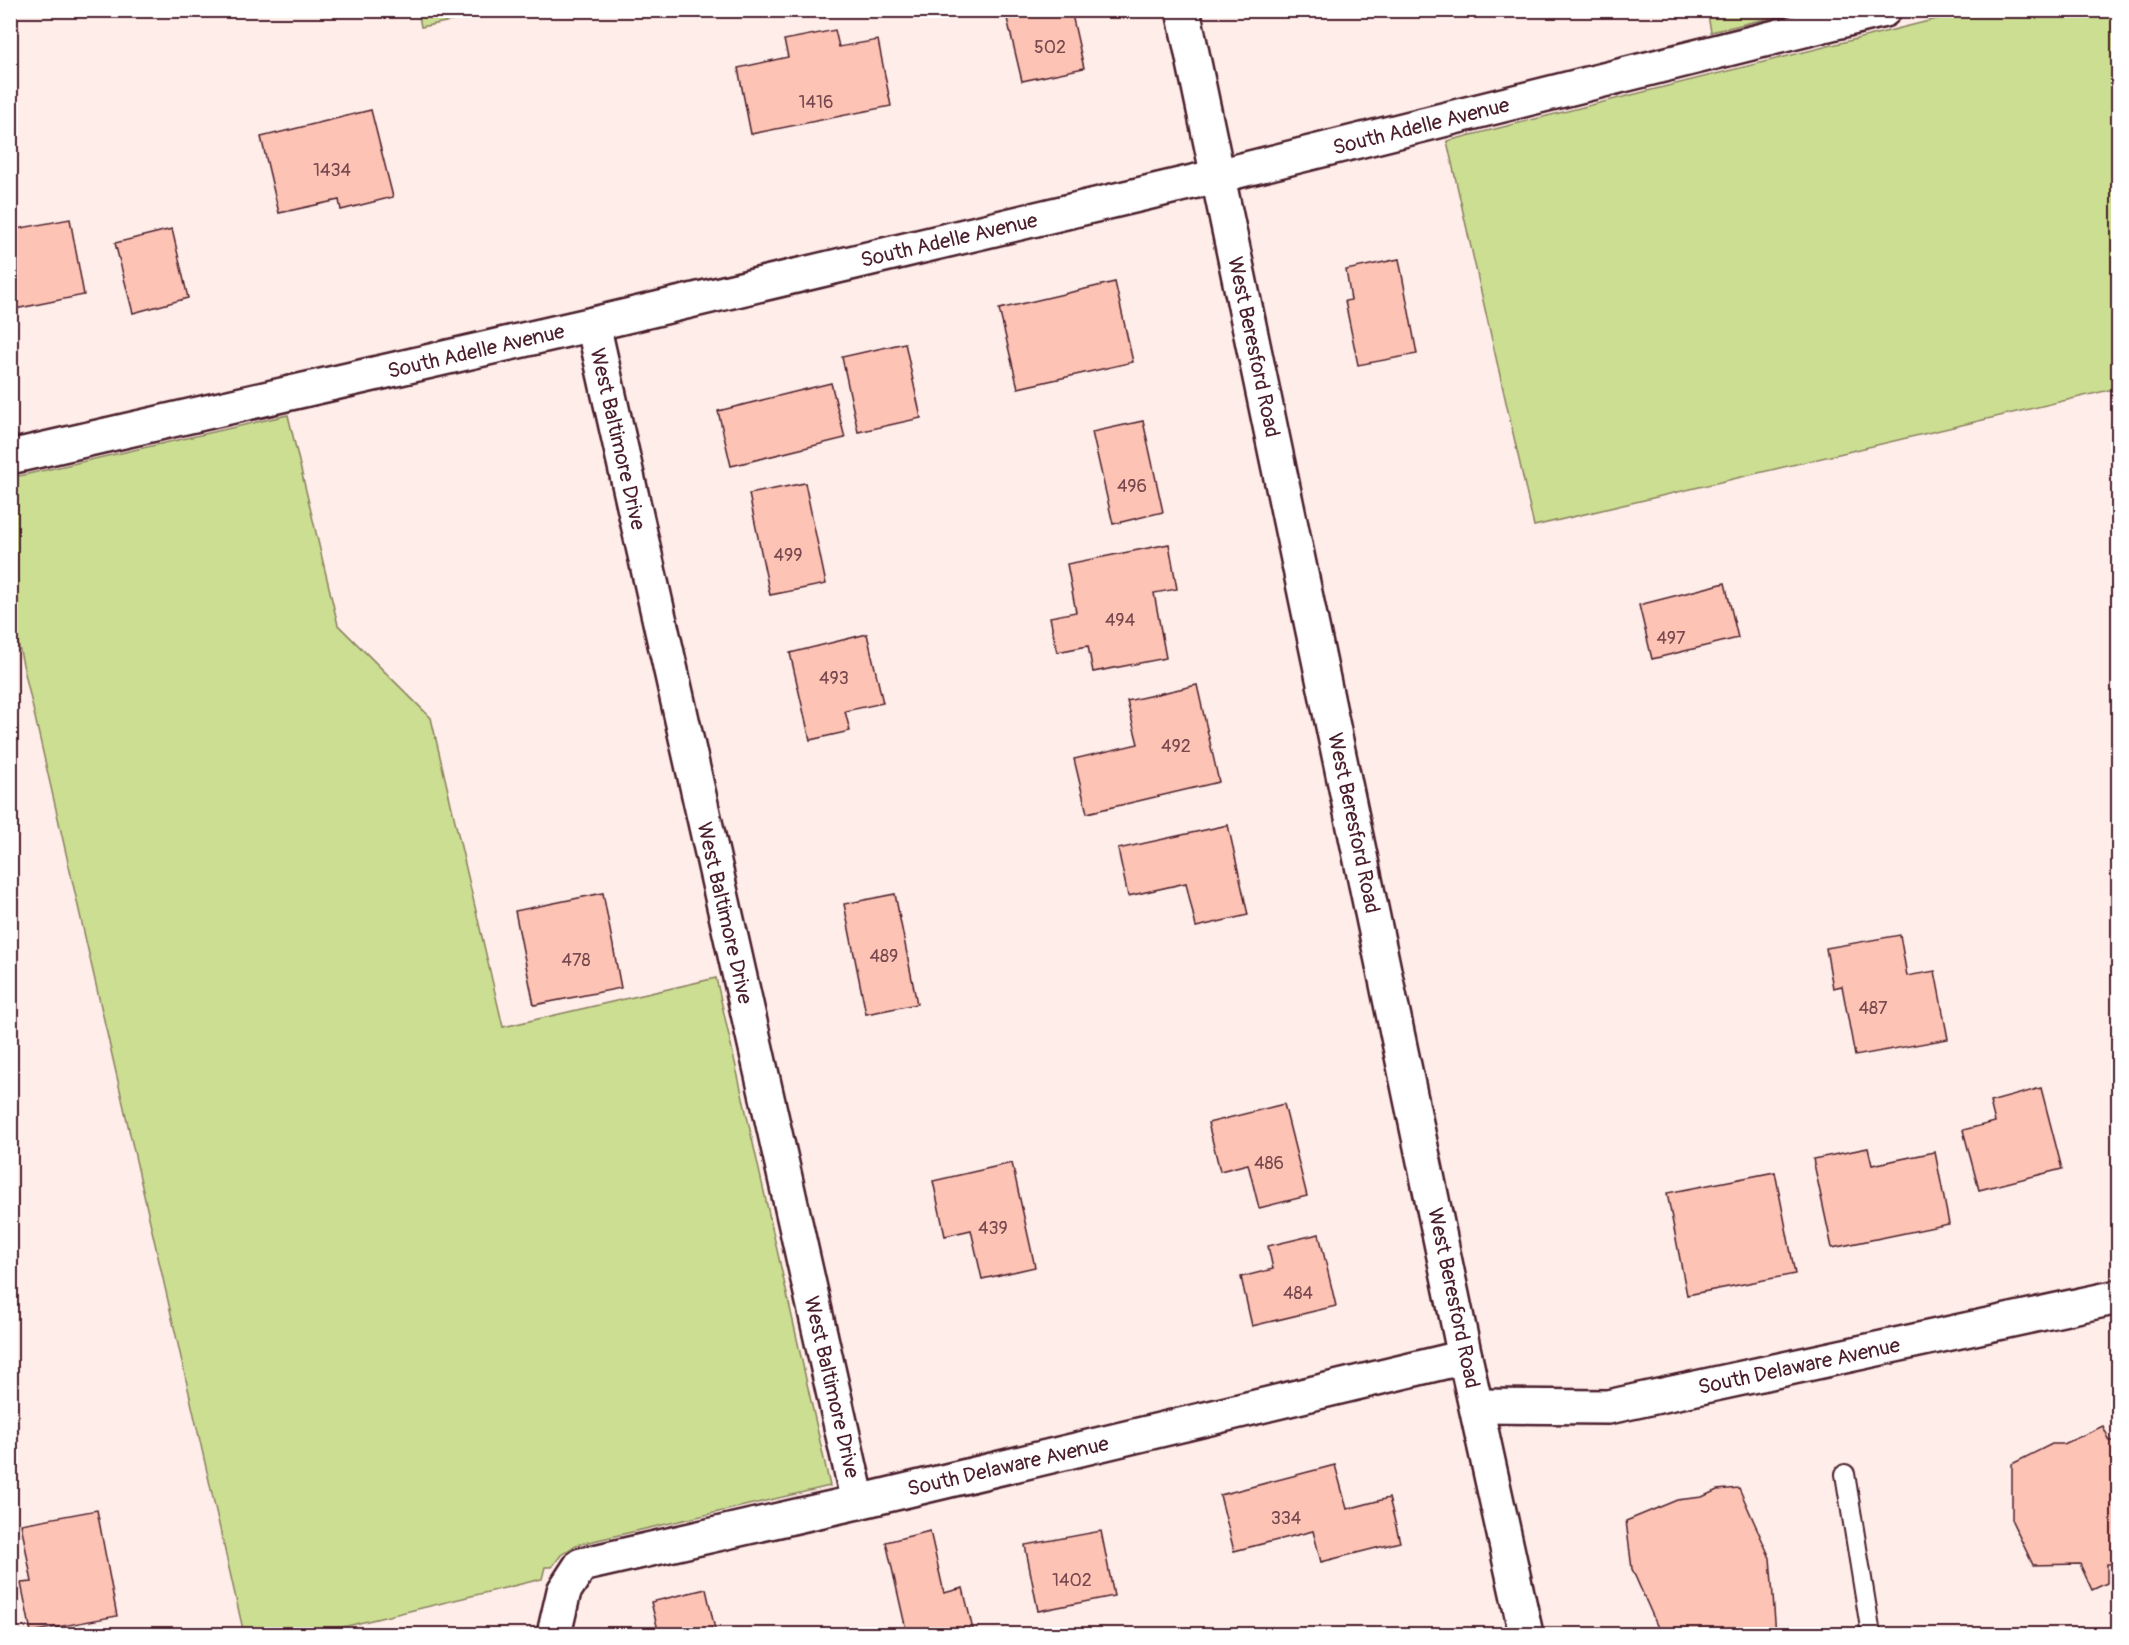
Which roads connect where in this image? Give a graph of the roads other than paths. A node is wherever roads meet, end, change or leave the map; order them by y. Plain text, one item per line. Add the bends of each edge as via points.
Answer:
1 (1183, 10) edge
2 (1884, 10) edge
3 (1218, 176) junction
4 (593, 324) junction
5 (10, 457) edge
6 (2118, 1297) edge
7 (1465, 1357) junction
8 (1477, 1406) junction
9 (1845, 1474) dead end
10 (858, 1502) junction
11 (554, 1635) edge
12 (1526, 1635) edge
13 (1871, 1635) edge

1 - 3 street, West Beresford Road
2 - 3 street, South Adelle Avenue
3 - 4 street, South Adelle Avenue
3 - 7 street, West Beresford Road
4 - 5 street, South Adelle Avenue
4 - 10 street, West Baltimore Drive
6 - 8 street, South Delaware Avenue via 1608,1407
7 - 8 street, West Beresford Road
7 - 10 street, South Delaware Avenue
8 - 12 street, West Beresford Road
9 - 13 lane
10 - 11 street, South Delaware Avenue via 581,1565 564,1591

